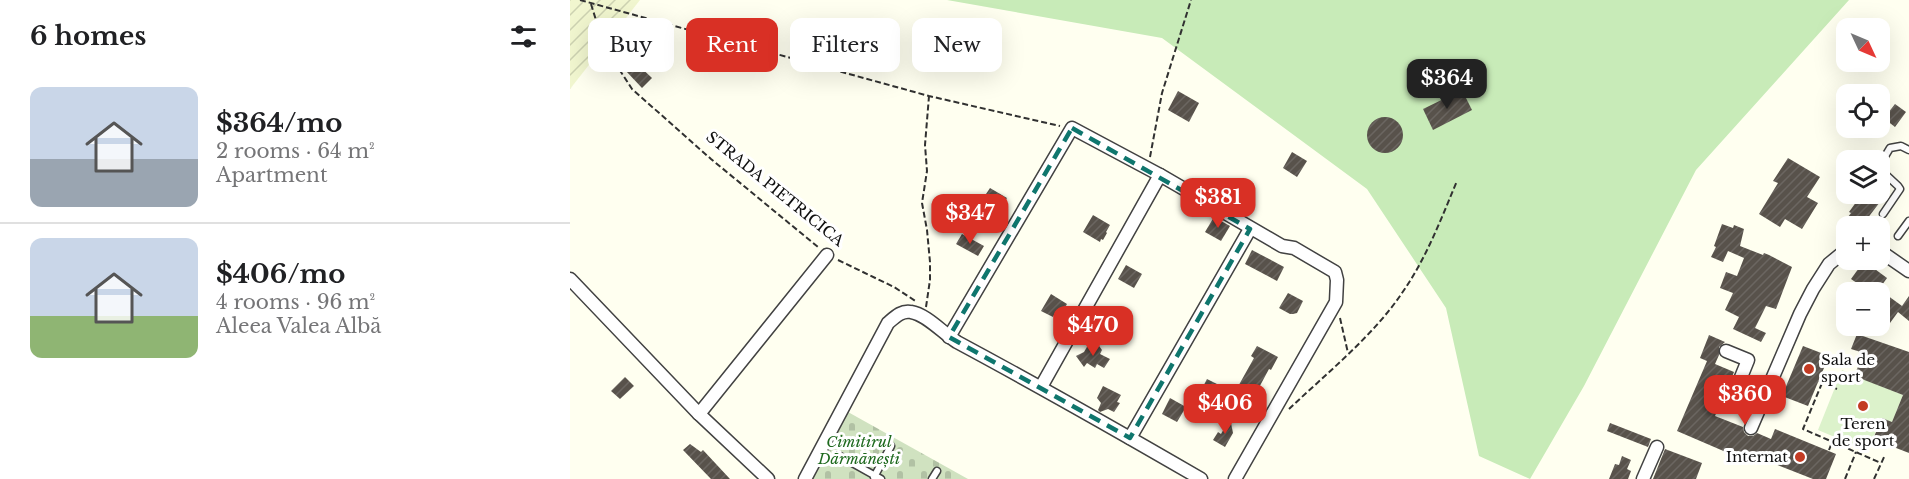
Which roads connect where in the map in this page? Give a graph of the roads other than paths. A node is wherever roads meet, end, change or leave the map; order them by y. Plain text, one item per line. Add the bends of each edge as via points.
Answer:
1 (1909, 150) edge
2 (1160, 175) junction
3 (1883, 214) dead end
4 (1909, 221) edge
5 (1250, 229) junction
6 (1898, 236) dead end
7 (827, 255) road end
8 (1890, 258) edge
9 (1836, 259) edge
10 (1909, 271) edge
11 (570, 279) edge
12 (949, 337) junction
13 (1726, 351) dead end
14 (1041, 387) junction
15 (1761, 404) junction
16 (699, 414) junction
17 (1751, 428) dead end
18 (1130, 438) junction
19 (891, 446) dead end
20 (1657, 447) dead end
21 (838, 455) dead end
22 (937, 471) dead end
23 (876, 478) edge
24 (768, 479) edge
25 (805, 479) edge
26 (932, 479) edge
27 (1201, 479) edge
28 (1235, 479) edge
29 (1643, 479) edge

1 - 3 lane via 1901,146 1886,152 1883,172 1900,189
2 - 5 street
2 - 12 street via 1072,128
2 - 14 street
4 - 6 lane
5 - 18 street
5 - 28 street via 1294,248 1335,272 1338,280 1336,302
7 - 16 street
8 - 10 street
9 - 15 street via 1800,314
11 - 16 street
12 - 14 street
12 - 25 street via 909,311 888,323
13 - 15 street via 1748,360 1735,392
14 - 18 street
15 - 17 street
16 - 24 street
18 - 27 street
19 - 23 lane
20 - 29 street
21 - 23 lane
22 - 26 lane

